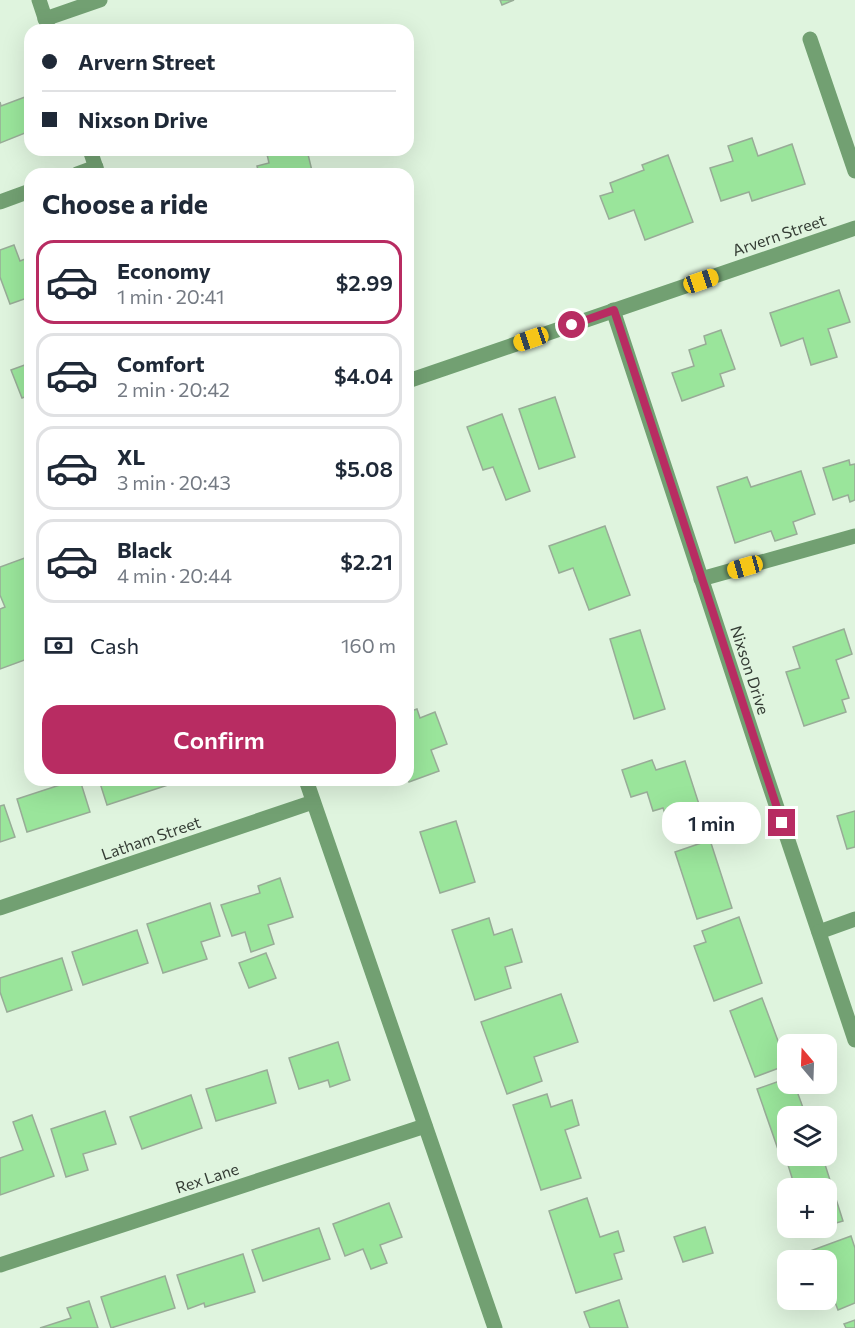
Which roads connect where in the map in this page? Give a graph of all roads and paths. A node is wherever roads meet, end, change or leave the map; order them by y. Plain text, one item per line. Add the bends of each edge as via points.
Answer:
1 (39, 0) edge
2 (100, 0) edge
3 (47, 24) edge
4 (49, 24) edge
5 (810, 39) dead end
6 (855, 171) edge
7 (24, 193) edge
8 (0, 202) edge
9 (855, 228) edge
10 (614, 310) junction
11 (414, 379) edge
12 (855, 536) edge
13 (701, 579) junction
14 (308, 786) edge
15 (313, 802) junction
16 (0, 908) edge
17 (855, 919) edge
18 (819, 932) junction
19 (855, 1040) edge
20 (425, 1126) junction
21 (0, 1265) edge
22 (495, 1328) edge

1 - 3 street
2 - 4 street
5 - 6 street
7 - 8 street
9 - 10 street, Arvern Street
10 - 11 street, Arvern Street
10 - 13 street, Nixson Drive
12 - 13 street
13 - 18 street, Nixson Drive
14 - 15 street
15 - 16 street, Latham Street
15 - 20 street
17 - 18 street
18 - 19 street, Nixson Drive
20 - 21 street, Rex Lane
20 - 22 street

